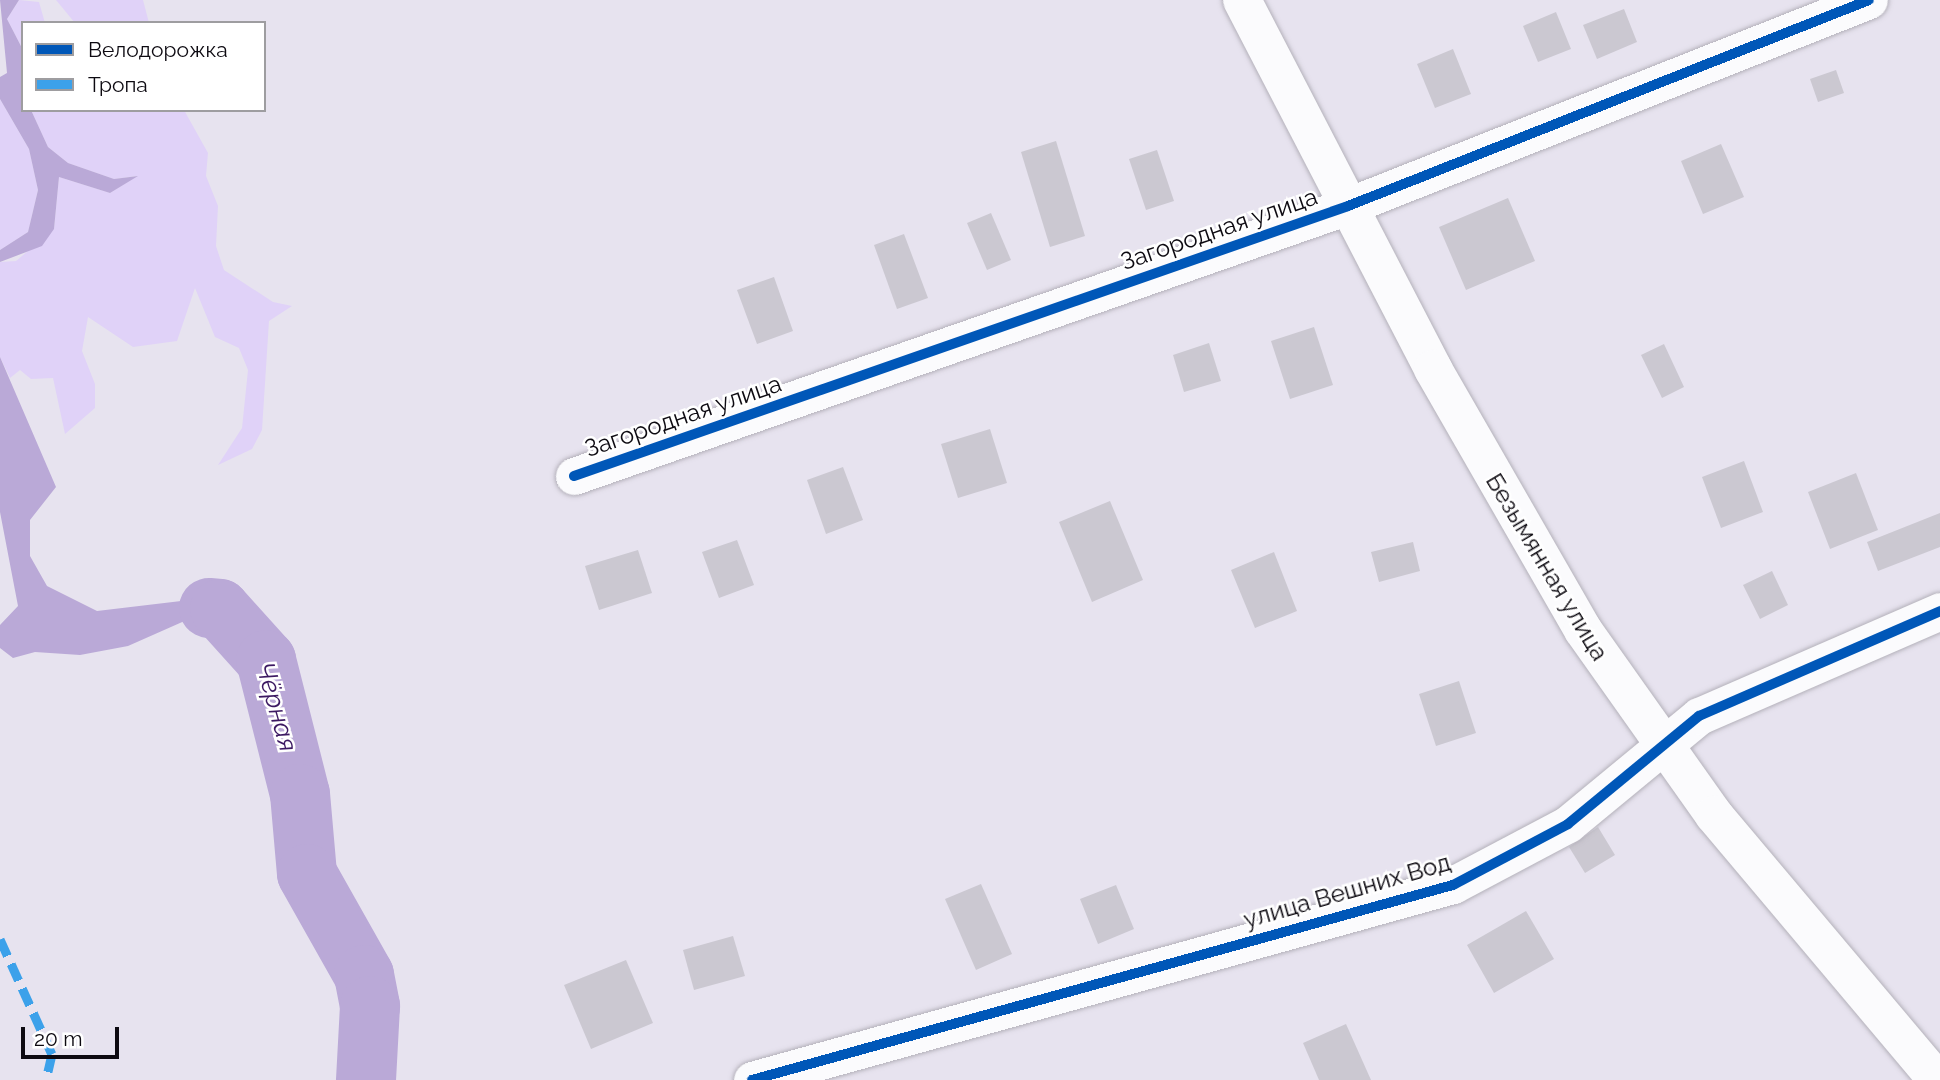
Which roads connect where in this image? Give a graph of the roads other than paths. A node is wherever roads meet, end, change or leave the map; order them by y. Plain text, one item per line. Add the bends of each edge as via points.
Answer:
1 (1242, 0) edge
2 (1869, 0) edge
3 (1348, 206) junction
4 (574, 476) dead end
5 (1940, 611) edge
6 (1664, 749) junction
7 (752, 1080) edge
8 (1937, 1080) edge

1 - 3 street, Безымянная улица
2 - 3 street, Загородная улица
3 - 4 street, Загородная улица
3 - 6 street, Безымянная улица via 1513,517
5 - 6 street, улица Вешних Вод via 1699,716
6 - 7 street, улица Вешних Вод via 1568,824 1453,885
6 - 8 street, Безымянная улица

